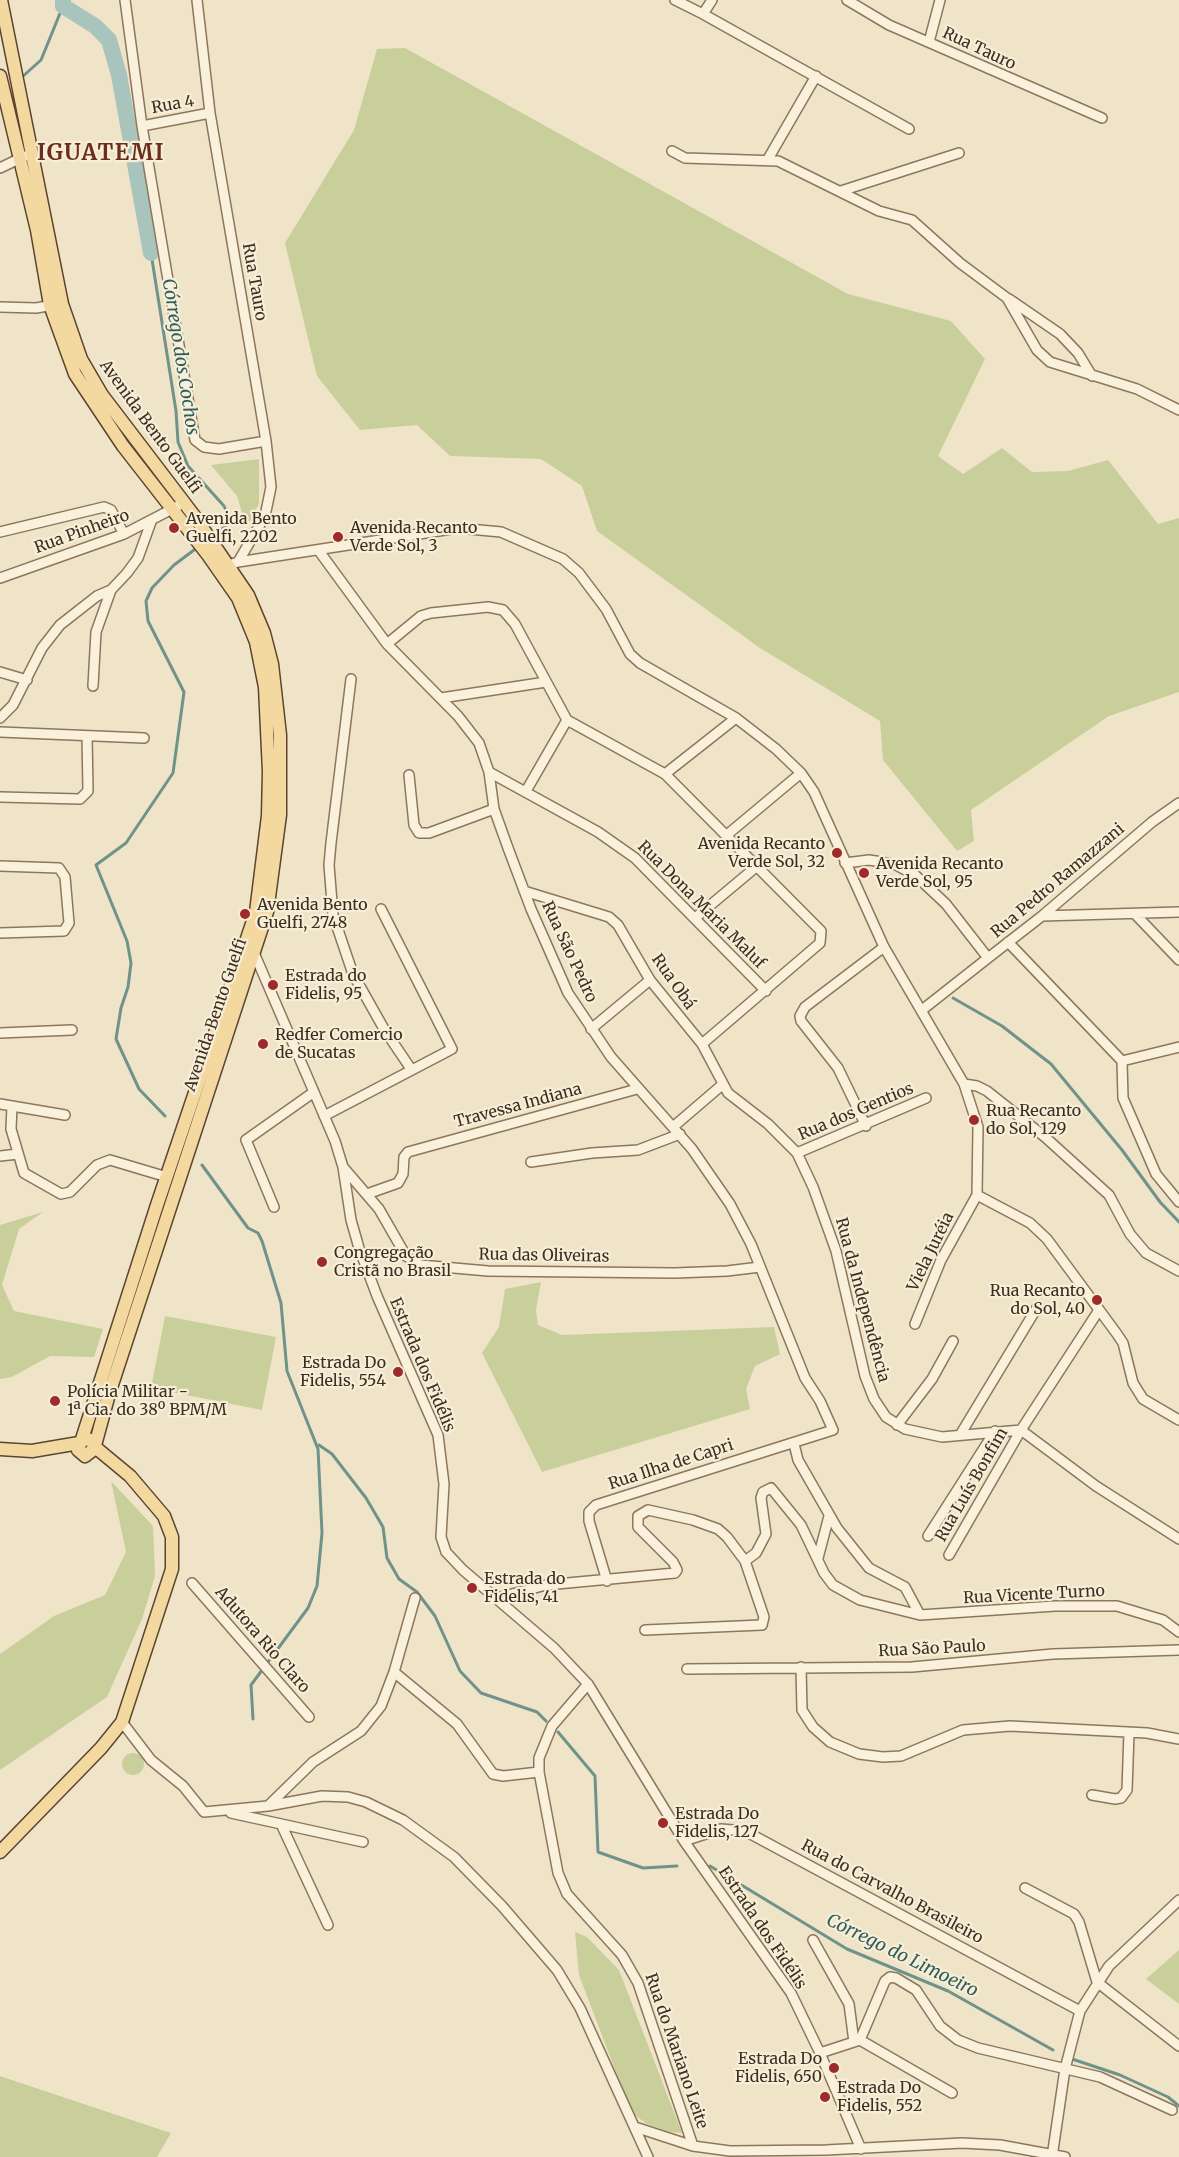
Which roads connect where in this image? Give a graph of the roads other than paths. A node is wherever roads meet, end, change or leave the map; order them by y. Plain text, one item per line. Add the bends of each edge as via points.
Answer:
1 (1, 0) edge
2 (125, 0) edge
3 (197, 0) edge
4 (675, 0) edge
5 (712, 0) edge
6 (847, 0) edge
7 (940, 0) edge
8 (703, 14) junction
9 (929, 42) junction
10 (0, 76) edge
11 (816, 76) junction
12 (210, 113) junction
13 (1102, 118) dead end
14 (142, 126) junction
15 (909, 129) dead end
16 (672, 151) dead end
17 (959, 153) dead end
18 (31, 154) junction
19 (19, 159) junction
20 (768, 159) junction
21 (0, 168) edge
22 (841, 191) junction
23 (1006, 298) junction
24 (56, 305) junction
25 (1, 310) edge
26 (1092, 376) junction
27 (1179, 410) edge
28 (266, 441) junction
29 (184, 502) junction
30 (173, 510) junction
31 (151, 522) junction
32 (0, 532) edge
33 (124, 534) junction
34 (212, 550) junction
35 (319, 551) junction
36 (229, 565) junction
37 (0, 578) edge
38 (111, 590) junction
39 (387, 644) junction
40 (0, 672) edge
41 (351, 679) dead end
42 (27, 680) junction
43 (546, 682) junction
44 (93, 686) dead end
45 (441, 698) junction
46 (0, 718) edge
47 (736, 718) junction
48 (567, 720) junction
49 (0, 732) edge
50 (87, 736) junction
51 (144, 738) dead end
52 (489, 772) junction
53 (801, 773) junction
54 (665, 774) junction
55 (409, 775) dead end
56 (526, 791) junction
57 (0, 798) edge
58 (1179, 802) edge
59 (494, 809) junction
60 (728, 834) junction
61 (845, 863) junction
62 (0, 866) edge
63 (756, 867) junction
64 (525, 891) junction
65 (381, 909) dead end
66 (1179, 912) edge
67 (1135, 914) junction
68 (1042, 916) junction
69 (695, 918) junction
70 (0, 933) edge
71 (1008, 942) junction
72 (884, 947) junction
73 (249, 953) junction
74 (988, 958) junction
75 (1179, 960) edge
76 (650, 980) junction
77 (766, 991) junction
78 (922, 1010) junction
79 (591, 1029) junction
80 (72, 1030) dead end
81 (0, 1033) edge
82 (702, 1044) junction
83 (1179, 1047) edge
84 (1122, 1061) junction
85 (411, 1069) junction
86 (722, 1084) junction
87 (964, 1084) junction
88 (637, 1089) junction
89 (314, 1092) junction
90 (926, 1098) dead end
91 (0, 1104) edge
92 (12, 1106) junction
93 (65, 1115) dead end
94 (194, 1115) junction
95 (324, 1116) junction
96 (866, 1126) junction
97 (677, 1131) junction
98 (797, 1153) junction
99 (18, 1154) junction
100 (0, 1156) edge
101 (531, 1162) dead end
102 (342, 1167) junction
103 (167, 1178) junction
104 (367, 1194) junction
105 (977, 1195) junction
106 (1179, 1202) edge
107 (274, 1207) dead end
108 (760, 1267) junction
109 (1179, 1271) edge
110 (1038, 1306) dead end
111 (1099, 1310) junction
112 (915, 1324) dead end
113 (953, 1341) dead end
114 (1179, 1420) edge
115 (897, 1425) junction
116 (833, 1430) joint
117 (1021, 1430) junction
118 (995, 1431) junction
119 (960, 1436) junction
120 (794, 1444) junction
121 (86, 1447) junction
122 (0, 1449) edge
123 (829, 1516) junction
124 (928, 1536) dead end
125 (1179, 1539) edge
126 (949, 1555) dead end
127 (818, 1558) junction
128 (744, 1561) junction
129 (607, 1581) junction
130 (192, 1583) dead end
131 (415, 1598) dead end
132 (497, 1598) junction
133 (920, 1615) junction
134 (645, 1630) dead end
135 (1179, 1632) edge
136 (1179, 1650) edge
137 (801, 1667) junction
138 (687, 1669) dead end
139 (394, 1672) junction
140 (588, 1684) junction
141 (309, 1717) dead end
142 (122, 1722) junction
143 (1129, 1732) junction
144 (1179, 1739) edge
145 (539, 1772) junction
146 (1092, 1795) dead end
147 (268, 1806) junction
148 (223, 1811) junction
149 (281, 1824) junction
150 (684, 1841) junction
151 (363, 1842) dead end
152 (0, 1852) edge
153 (1025, 1888) dead end
154 (1179, 1900) edge
155 (328, 1925) dead end
156 (813, 1940) dead end
157 (1096, 1982) junction
158 (1080, 2011) junction
159 (857, 2041) junction
160 (1179, 2046) edge
161 (820, 2054) junction
162 (1066, 2066) junction
163 (952, 2093) dead end
164 (1172, 2110) dead end
165 (635, 2127) junction
166 (693, 2146) junction
167 (861, 2149) junction
168 (826, 2154) edge
169 (1052, 2155) edge
170 (648, 2157) edge
171 (1065, 2157) edge

1 - 18 main road, Avenida Bento Guelfi
2 - 14 street
3 - 12 street, Rua Tauro
4 - 8 street
5 - 8 street
6 - 9 street, Rua Tauro via 889,25
7 - 9 street
8 - 11 street
9 - 13 street, Rua Tauro
10 - 19 main road, Avenida Bento Guelfi
11 - 15 street
11 - 20 street
12 - 14 street, Rua 4
12 - 28 street, Rua Tauro
14 - 28 street via 195,440 204,447 219,449
16 - 20 street via 685,158
17 - 22 street
18 - 19 street
18 - 24 main road, Avenida Bento Guelfi
19 - 21 street
19 - 24 main road, Avenida Bento Guelfi
20 - 22 street
22 - 23 street via 879,211 912,220
23 - 26 street via 1060,334
23 - 26 street via 1043,357 1059,367
24 - 25 street
24 - 29 main road, Avenida Bento Guelfi via 90,378
24 - 30 main road, Avenida Bento Guelfi via 83,390
26 - 27 street via 1155,396
28 - 36 street, Rua Tauro via 269,503
29 - 30 street, Rua Pinheiro
29 - 34 main road, Avenida Bento Guelfi
30 - 31 street, Rua Pinheiro
30 - 34 main road, Avenida Bento Guelfi
31 - 33 street, Rua Pinheiro
31 - 38 street via 138,558
32 - 33 street via 104,507 111,510
33 - 37 street, Rua Pinheiro
34 - 36 main road, Avenida Bento Guelfi
35 - 36 street
35 - 39 street, Rua São Pedro
35 - 47 street via 458,528 501,532 530,543 579,573 639,663
36 - 73 main road, Avenida Bento Guelfi via 256,642 265,687 268,816
38 - 42 street via 60,625 42,648
38 - 44 street via 96,632
39 - 43 street via 421,616 498,608 515,624
39 - 45 street, Rua São Pedro
40 - 42 street
41 - 85 street via 329,865 333,915 353,975
42 - 46 street via 13,705
43 - 45 street
43 - 48 street
45 - 52 street, Rua São Pedro via 479,743
47 - 53 street
47 - 54 street
48 - 54 street
48 - 56 street
49 - 50 street
50 - 51 street
50 - 57 street via 88,791 80,799
52 - 56 street, Rua Dona Maria Maluf
52 - 59 street, Rua São Pedro
53 - 60 street
53 - 61 street
54 - 60 street
55 - 59 street via 414,825 419,833 429,833
56 - 69 street, Rua Dona Maria Maluf via 628,853
58 - 68 street, Rua Pedro Ramazzani
59 - 64 street, Rua São Pedro
60 - 63 street
61 - 72 street
61 - 74 street, Rua Pedro Ramazzani via 882,862 915,875 946,904
62 - 70 street via 60,868 65,877 69,923 64,931
63 - 69 street
63 - 77 street via 821,932 820,943
64 - 76 street, Rua Obá via 609,917
64 - 79 street, Rua São Pedro via 568,993
65 - 85 street via 452,1049
66 - 67 street
67 - 68 street
67 - 75 street
68 - 71 street, Rua Pedro Ramazzani
69 - 77 street, Rua Dona Maria Maluf
71 - 74 street, Rua Pedro Ramazzani
71 - 84 street
72 - 78 street
72 - 96 street via 805,1007 800,1016 838,1068
73 - 89 street, Estrada dos Fidélis
73 - 94 main road, Avenida Bento Guelfi
74 - 78 street
76 - 79 street
76 - 82 street, Rua Obá
77 - 82 street
78 - 87 street
79 - 88 street, Rua São Pedro
80 - 81 street
82 - 86 street, Rua Obá
83 - 84 street
84 - 106 street via 1123,1098 1156,1174
85 - 95 street
86 - 97 street
86 - 98 street, Rua da Independência
87 - 105 street via 978,1127
87 - 109 street via 987,1091 1045,1137 1109,1195 1130,1234 1146,1253
88 - 97 street, Rua São Pedro
88 - 104 street, Travessa Indiana via 408,1152 398,1183
89 - 95 street, Estrada dos Fidélis
89 - 107 street via 246,1140
90 - 96 street, Rua dos Gentios
91 - 92 street
92 - 93 street
92 - 99 street via 11,1129
94 - 103 main road, Avenida Bento Guelfi
94 - 121 main road, Avenida Bento Guelfi via 186,1157
95 - 102 street, Estrada dos Fidélis
96 - 98 street, Rua dos Gentios
97 - 101 street via 638,1150
97 - 108 street, Rua São Pedro via 730,1204
98 - 115 street, Rua da Independência via 836,1251 865,1376 874,1399
99 - 100 street
99 - 103 street via 24,1173 61,1194 70,1192 97,1165 111,1160
102 - 104 street, Rua das Oliveiras
102 - 132 street, Estrada dos Fidélis via 359,1248 438,1435 444,1484 442,1545 456,1564
103 - 121 main road, Avenida Bento Guelfi
104 - 108 street, Rua das Oliveiras via 380,1209 406,1256 412,1262 433,1268 684,1273
105 - 111 street via 1030,1223 1047,1239
105 - 112 street, Viela Juréia via 941,1260
108 - 116 street, Rua São Pedro via 805,1378
110 - 119 street
111 - 114 street via 1123,1343 1133,1383 1143,1399
111 - 117 street, Rua Luís Bonfim
113 - 115 street via 932,1379
115 - 119 street, Rua da Independência via 920,1434
116 - 120 street, Rua Ilha de Capri
117 - 118 street, Rua da Independência
117 - 125 street via 1096,1486
117 - 126 street, Rua Luís Bonfim
118 - 119 street, Rua da Independência
118 - 124 street
120 - 123 street via 798,1460
120 - 129 street, Rua Ilha de Capri via 686,1474 592,1508 589,1521
121 - 122 main road
121 - 142 main road via 143,1490 165,1516 172,1537 174,1554 164,1599
123 - 127 street
123 - 133 street via 869,1568 905,1587
127 - 128 street, Rua Vicente Turno via 801,1525 771,1488 761,1498 766,1534 756,1553
127 - 133 street, Rua Vicente Turno via 824,1573 844,1593 883,1608
128 - 129 street via 717,1529 648,1510 638,1516 638,1527 673,1562 677,1572
128 - 134 street via 765,1617 762,1625
129 - 132 street via 546,1585
130 - 141 street, Adutora Rio Claro
131 - 139 street
132 - 140 street, Estrada dos Fidélis
133 - 135 street, Rua Vicente Turno via 1102,1605 1146,1614
136 - 137 street, Rua São Paulo via 1053,1654 912,1668
137 - 138 street, Rua São Paulo
137 - 143 street via 802,1710 813,1728 830,1742 859,1754 901,1756 963,1730 980,1727
139 - 145 street via 457,1724 493,1774
139 - 147 street via 381,1706 361,1731 313,1762
140 - 145 street, Rua do Mariano Leite via 552,1726 543,1745
140 - 150 street, Estrada dos Fidélis
142 - 148 street via 135,1743 183,1786 204,1812
142 - 152 main road
143 - 144 street
143 - 146 street via 1127,1790 1115,1799
145 - 166 street, Rua do Mariano Leite via 561,1884 622,1955 638,1983
147 - 148 street
147 - 165 street via 322,1796 348,1797 403,1820 454,1857 557,1970 580,2008
148 - 149 street
149 - 151 street
149 - 155 street
150 - 158 street, Rua do Carvalho Brasileiro via 722,1829 745,1832
150 - 161 street, Estrada dos Fidélis via 778,1973
153 - 157 street via 1074,1914
154 - 157 street
156 - 159 street via 849,2004
157 - 158 street
157 - 160 street
158 - 162 street
159 - 161 street
159 - 162 street via 890,1977 916,1990 940,2026 958,2040 978,2048
159 - 163 street
161 - 167 street, Estrada dos Fidélis
162 - 164 street via 1119,2084
162 - 169 street
165 - 166 street
165 - 170 street
166 - 168 street
167 - 168 street
167 - 169 street via 962,2143 1000,2145
169 - 171 street

